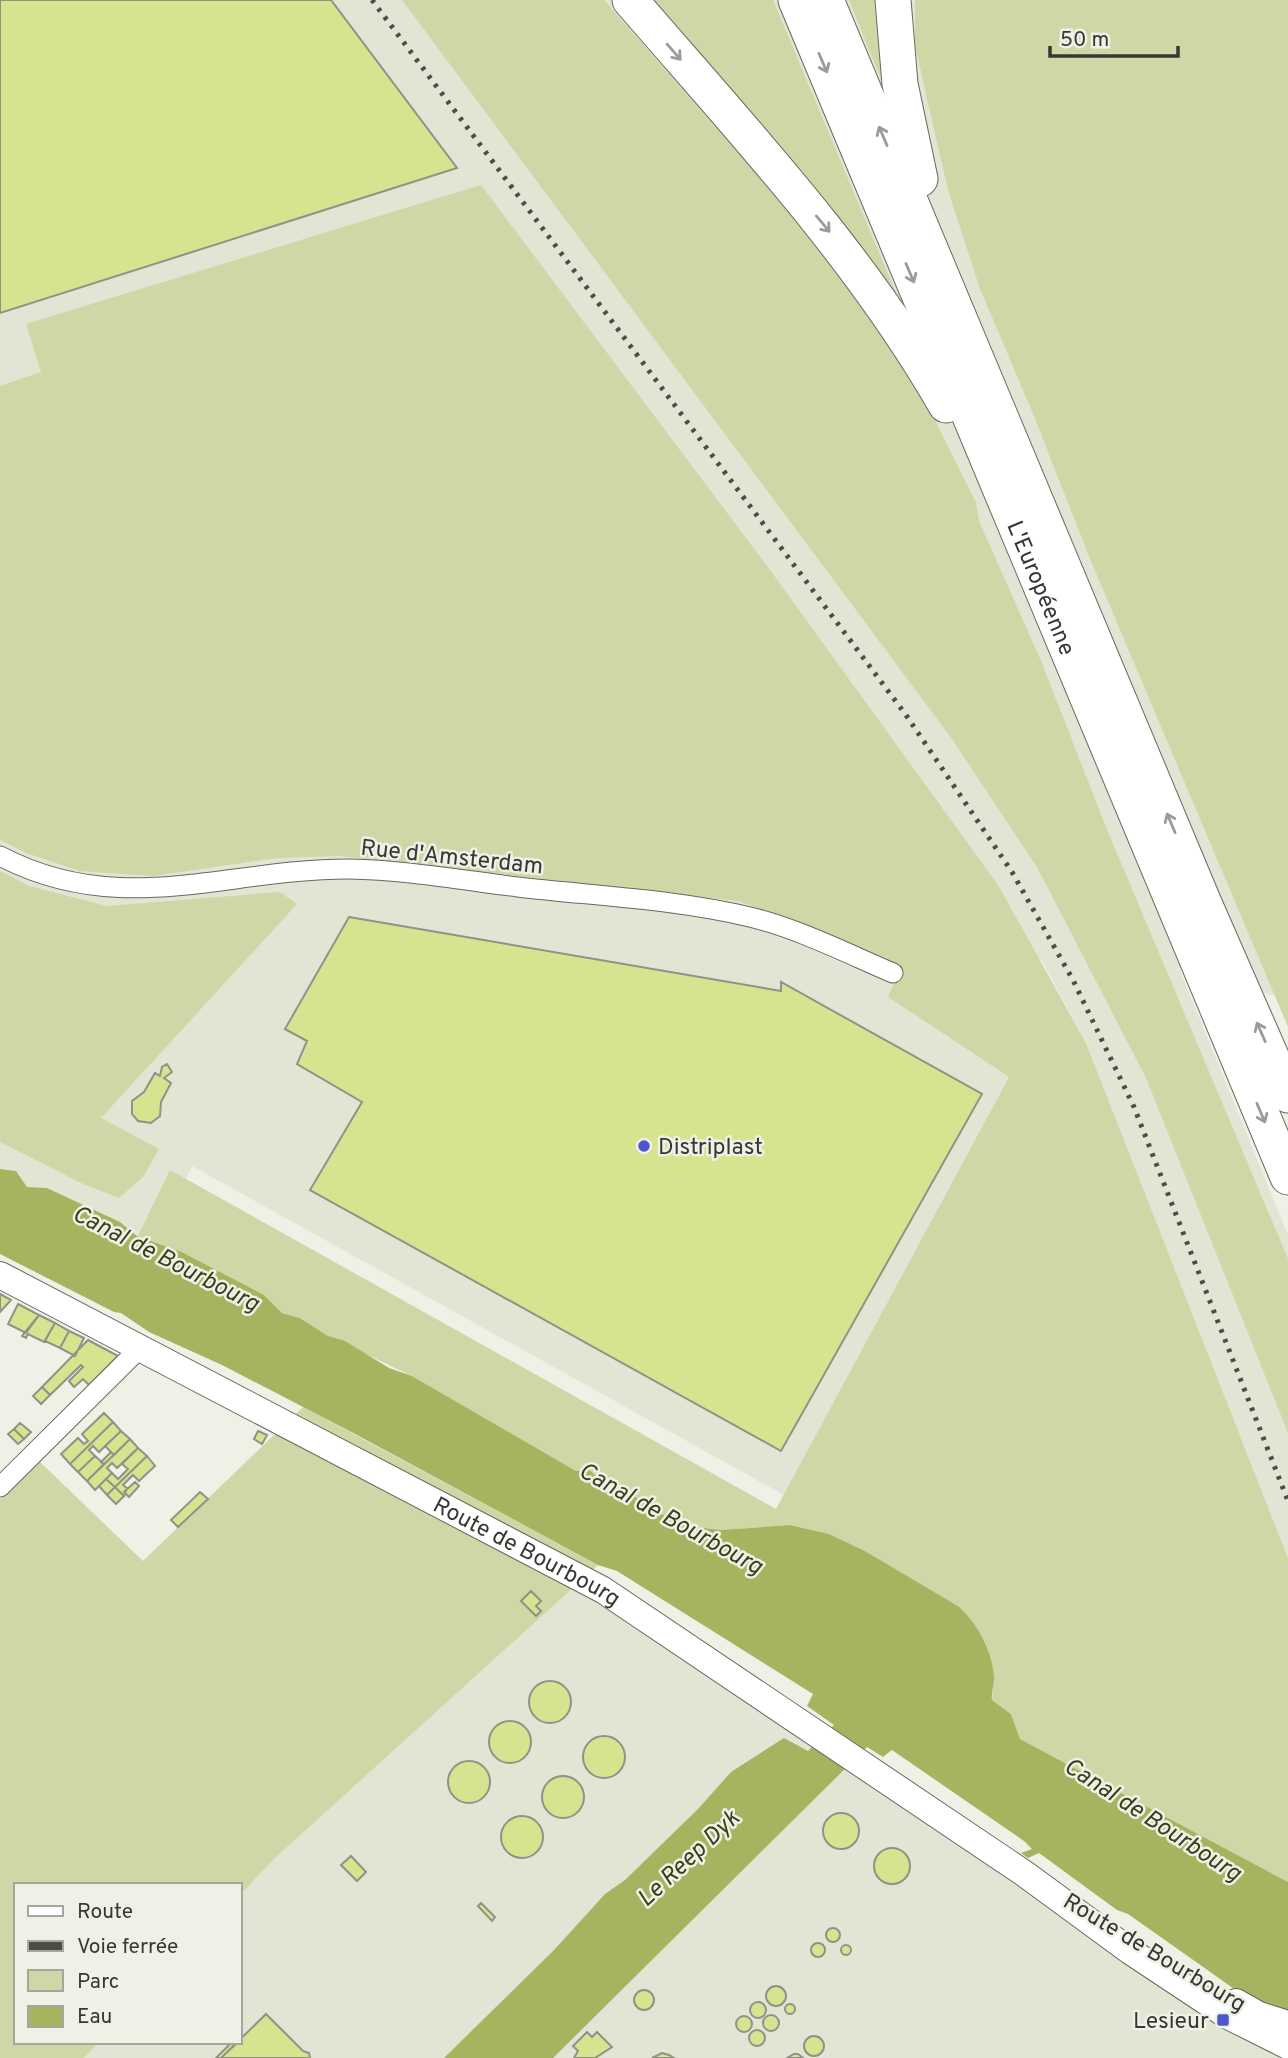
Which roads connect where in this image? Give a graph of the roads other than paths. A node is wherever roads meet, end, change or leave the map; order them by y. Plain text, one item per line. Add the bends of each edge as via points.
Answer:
1 (629, 0) edge
2 (796, 0) edge
3 (826, 0) edge
4 (893, 0) edge
5 (1136, 741) junction
6 (0, 856) edge
7 (1178, 915) junction
8 (893, 973) dead end
9 (1288, 1095) edge
10 (1288, 1177) edge
11 (0, 1275) edge
12 (140, 1348) junction
13 (0, 1487) edge
14 (1026, 1874) junction
15 (1288, 2024) edge
16 (1288, 2046) edge

1 -> 7 highway via 836,240 934,384 980,472
2 -> 7 highway, L'Européenne
5 -> 3 highway, L'Européenne
4 - 5 highway via 904,113 928,203 1029,451
9 -> 5 highway, L'Européenne
6 - 8 street, Rue d'Amsterdam via 60,879 116,889 352,869 667,904 763,921
7 -> 10 highway, L'Européenne
11 - 12 main road, Route de Bourbourg
12 - 13 street
12 - 14 main road, Route de Bourbourg via 603,1590
14 - 15 main road, Route de Bourbourg via 1241,2005
14 - 16 main road, Route de Bourbourg via 1228,2016

